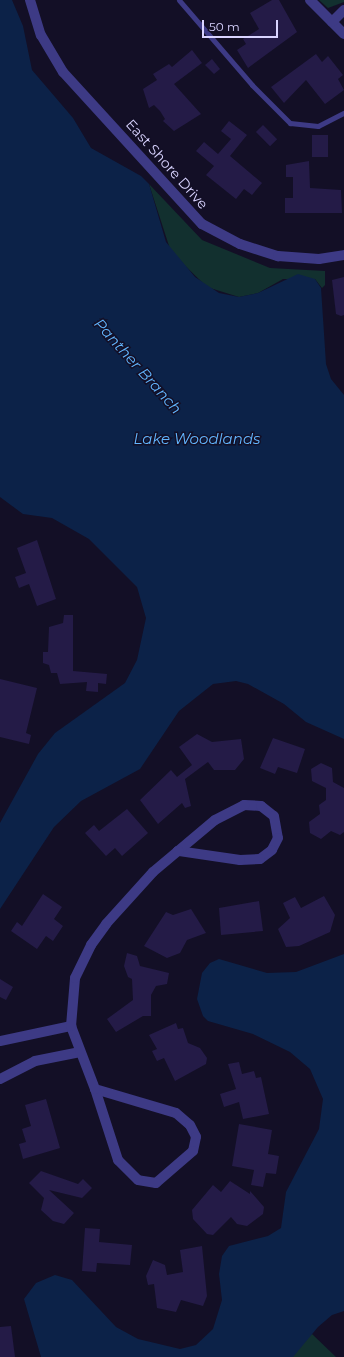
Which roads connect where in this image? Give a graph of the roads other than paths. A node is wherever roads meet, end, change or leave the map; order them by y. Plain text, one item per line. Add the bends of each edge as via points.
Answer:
1 (30, 0) edge
2 (179, 0) edge
3 (310, 0) edge
4 (344, 10) edge
5 (332, 22) junction
6 (344, 34) edge
7 (344, 113) edge
8 (344, 255) edge
9 (178, 851) junction
10 (71, 1026) junction
11 (0, 1041) edge
12 (80, 1052) junction
13 (0, 1079) edge
14 (95, 1089) junction

1 - 8 street, East Shore Drive via 41,35 63,72 202,224 240,244 278,256 319,259
2 - 7 lane via 252,85 290,123 318,126
3 - 5 street
4 - 5 street
5 - 6 street
9 - 9 street via 240,860 260,859 272,850 278,838 274,816 261,806 244,805 215,820
9 - 10 street via 153,872 91,945 74,983
10 - 11 street
10 - 12 street
12 - 13 street via 35,1060
12 - 14 street
14 - 14 street via 176,1113 190,1125 196,1137 193,1151 156,1183 138,1180 118,1160

